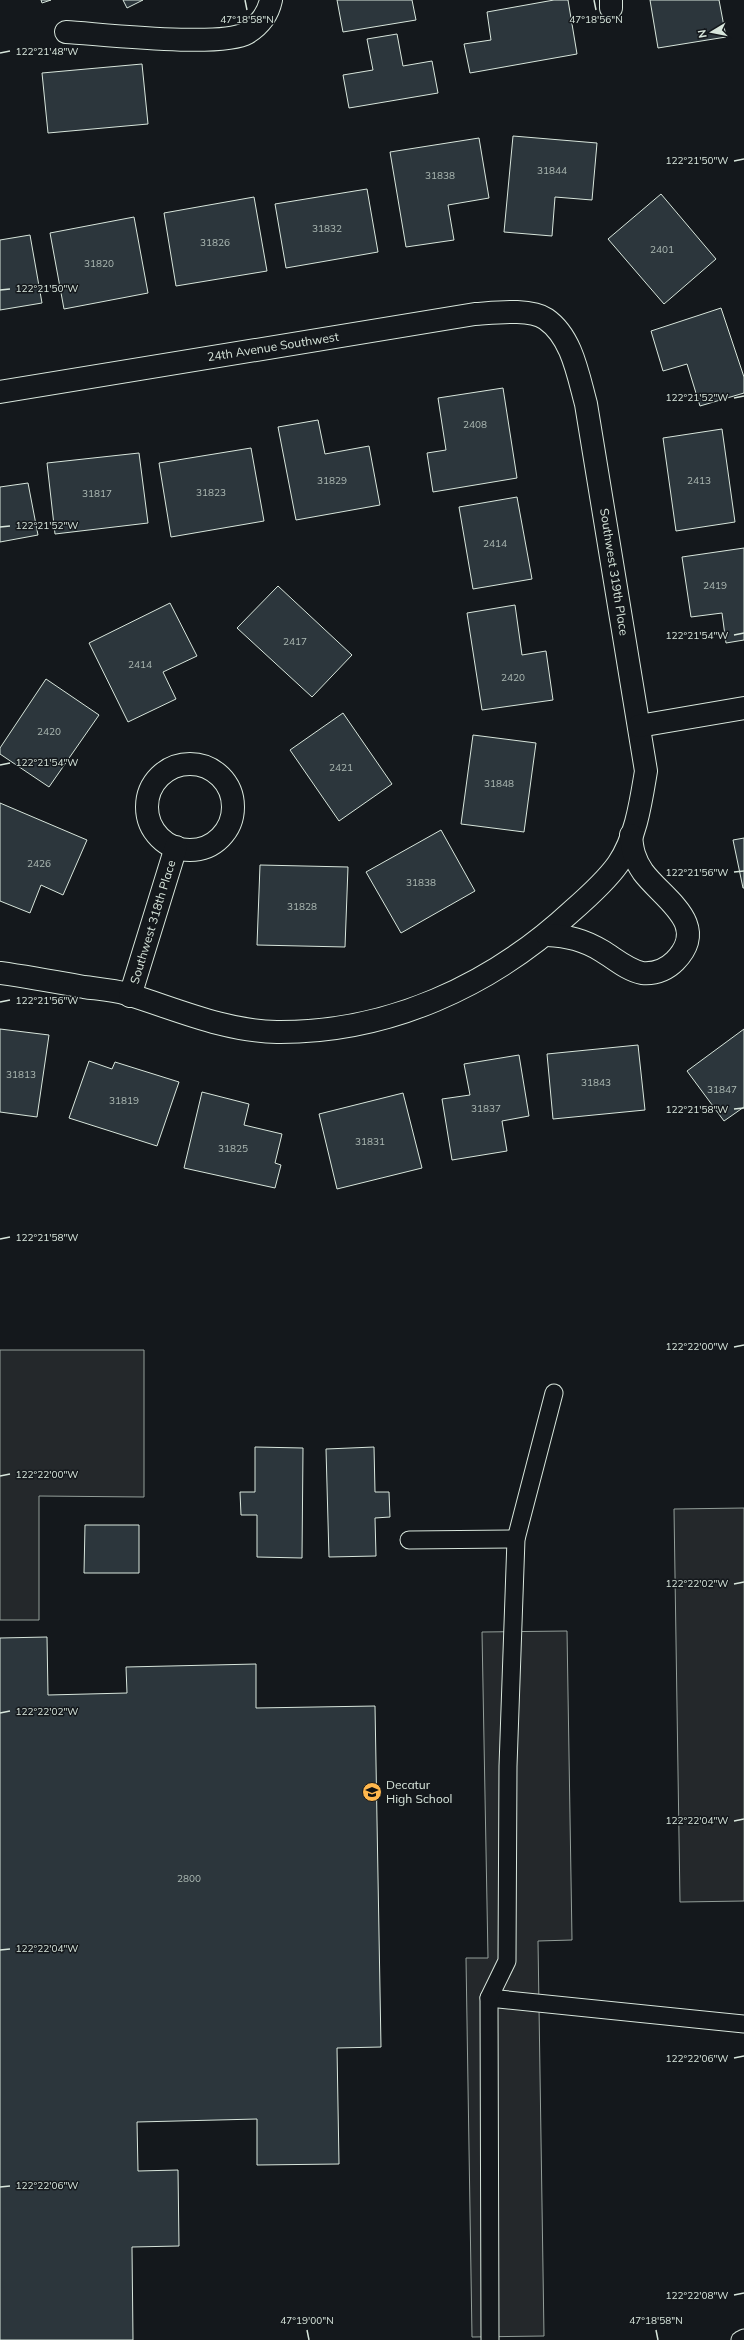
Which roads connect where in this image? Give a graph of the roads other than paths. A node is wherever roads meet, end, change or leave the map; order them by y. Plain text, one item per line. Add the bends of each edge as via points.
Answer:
1 (271, 0) edge
2 (66, 32) dead end
3 (546, 319) joint
4 (0, 392) edge
5 (744, 708) edge
6 (639, 726) junction
7 (631, 835) junction
8 (176, 848) dead end
9 (547, 935) junction
10 (0, 972) edge
11 (130, 996) junction
12 (554, 1393) dead end
13 (516, 1539) junction
14 (409, 1540) dead end
15 (490, 1998) junction
16 (744, 2024) edge
17 (744, 2338) edge
18 (490, 2340) edge
19 (740, 2340) edge

1 - 2 street via 268,14 247,33 215,40
3 - 4 street, 24th Avenue Southwest via 519,313 475,314
3 - 6 street, Southwest 319th Place via 563,337 570,351 586,404
5 - 6 street
6 - 7 street, Southwest 319th Place via 646,771
7 - 9 street, Southwest 319th Place via 618,863
7 - 9 street, Southwest 319th Place via 632,852 638,863 678,908 688,924 688,939 679,957 669,968 653,973 641,973 574,937
8 - 11 street, Southwest 318th Place
9 - 11 street, Southwest 319th Place via 478,980 442,999 383,1020 356,1025 283,1032 250,1030 217,1024
10 - 11 street, Southwest 319th Place
12 - 13 lane
13 - 14 lane
13 - 15 lane via 508,1766 507,1960
15 - 16 lane
15 - 18 lane
17 - 19 lane

